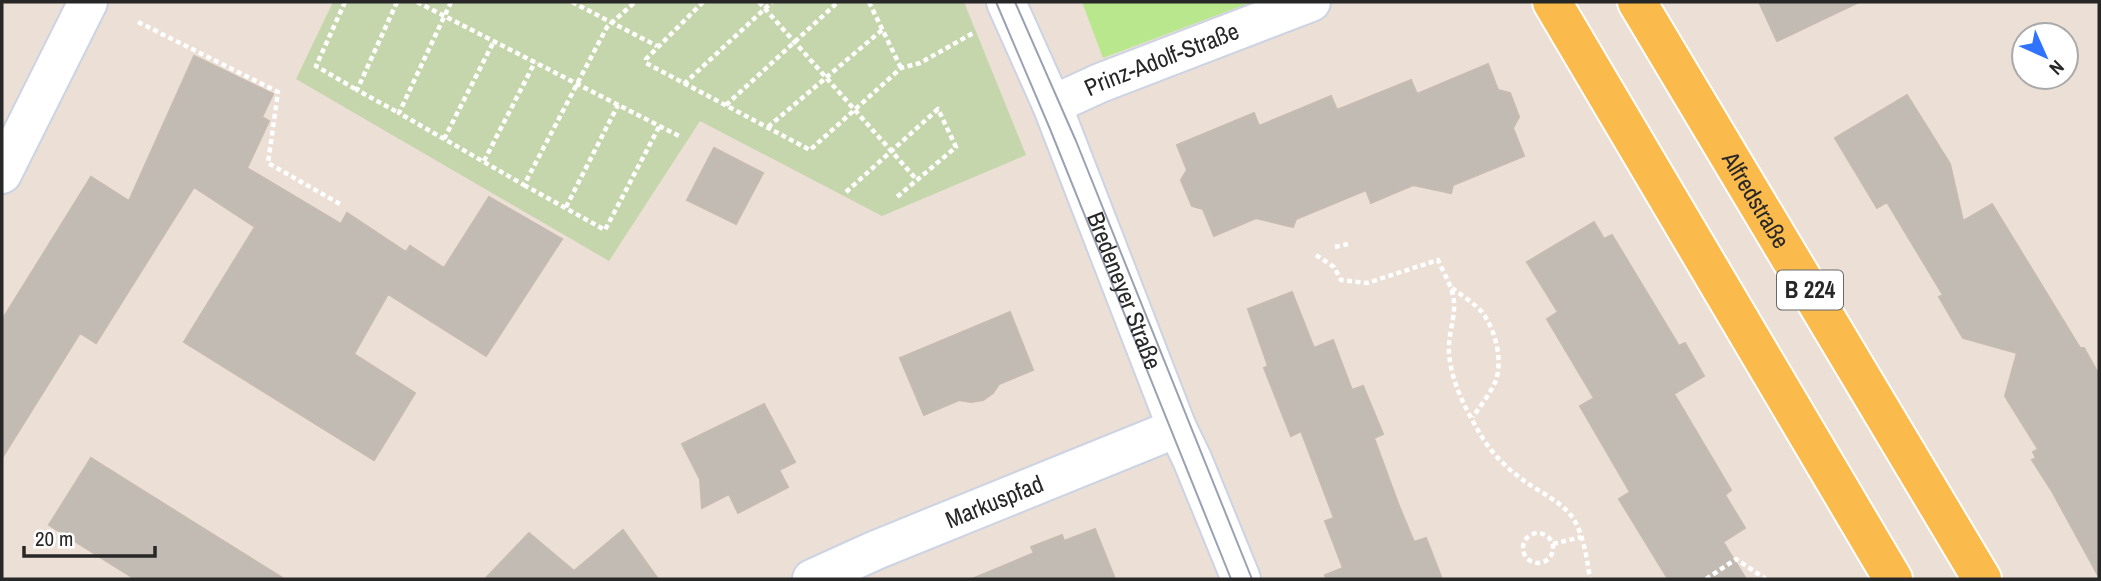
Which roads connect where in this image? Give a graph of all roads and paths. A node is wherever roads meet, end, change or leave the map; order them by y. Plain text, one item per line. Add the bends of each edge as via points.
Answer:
1 (88, 2) edge
2 (345, 2) edge
3 (397, 2) edge
4 (417, 2) edge
5 (452, 2) edge
6 (572, 2) edge
7 (635, 2) edge
8 (703, 2) edge
9 (759, 2) edge
10 (772, 2) edge
11 (838, 2) edge
12 (869, 2) edge
13 (1311, 2) edge
14 (1552, 2) edge
15 (1637, 2) edge
16 (765, 8) junction
17 (995, 15) edge
18 (445, 16) junction
19 (138, 22) dead end
20 (612, 23) junction
21 (882, 30) junction
22 (494, 41) junction
23 (794, 41) junction
24 (657, 46) junction
25 (535, 62) junction
26 (901, 68) junction
27 (825, 76) junction
28 (577, 84) junction
29 (684, 84) junction
30 (357, 90) junction
31 (726, 105) junction
32 (1052, 105) junction
33 (618, 106) junction
34 (855, 111) junction
35 (398, 113) junction
36 (659, 126) junction
37 (768, 127) junction
38 (679, 136) dead end
39 (444, 139) junction
40 (891, 151) junction
41 (484, 162) junction
42 (2, 174) edge
43 (917, 180) junction
44 (524, 185) junction
45 (846, 192) dead end
46 (897, 197) dead end
47 (340, 204) dead end
48 (565, 208) junction
49 (1348, 244) dead end
50 (1335, 247) dead end
51 (1316, 255) dead end
52 (1452, 288) junction
53 (1472, 418) junction
54 (1177, 428) junction
55 (1581, 537) junction
56 (1553, 544) junction
57 (812, 579) edge
58 (1241, 579) edge
59 (1590, 579) edge
60 (1706, 579) edge
61 (1766, 579) edge
62 (1893, 579) edge
63 (1982, 579) edge

1 - 42 street
2 - 30 path via 316,66
3 - 30 path
4 - 18 path
5 - 18 path
6 - 20 path
7 - 20 path
8 - 24 path
9 - 16 path
10 - 16 path
11 - 23 path
12 - 21 path
13 - 32 street, Prinz-Adolf-Straße
14 - 62 main road, B 224
15 - 63 main road, Alfredstraße / B 224
16 - 23 path
16 - 29 path
17 - 26 path via 920,63
17 - 32 street, Bredeneyer Straße
18 - 22 path
18 - 35 path
19 - 47 path via 278,92 268,163
20 - 24 path
20 - 28 path
21 - 26 path
21 - 27 path
22 - 25 path
22 - 39 path
23 - 27 path
23 - 31 path
24 - 29 path via 646,63
25 - 28 path
25 - 41 path
26 - 34 path
27 - 34 path
27 - 37 path
28 - 33 path
28 - 44 path
29 - 31 path
30 - 35 path
31 - 37 path
32 - 54 street, Bredeneyer Straße
33 - 36 path
33 - 48 path
34 - 37 path via 810,150
34 - 40 path
35 - 39 path
36 - 38 path
36 - 48 path via 605,230
39 - 41 path
40 - 43 path
40 - 43 path via 938,109 956,147
40 - 45 path
41 - 44 path
43 - 46 path
44 - 48 path
49 - 50 path
51 - 52 path via 1334,267 1340,280 1367,283 1438,260
52 - 53 path via 1455,307 1449,351 1461,398
52 - 53 path via 1482,312 1498,353 1495,381
53 - 55 path via 1491,449 1514,473 1572,517
54 - 57 street, Markuspfad
54 - 58 street, Bredeneyer Straße
55 - 56 path
55 - 59 path
56 - 56 path via 1552,554 1544,562 1532,561 1523,550 1526,538 1538,532
60 - 61 path via 1736,559

